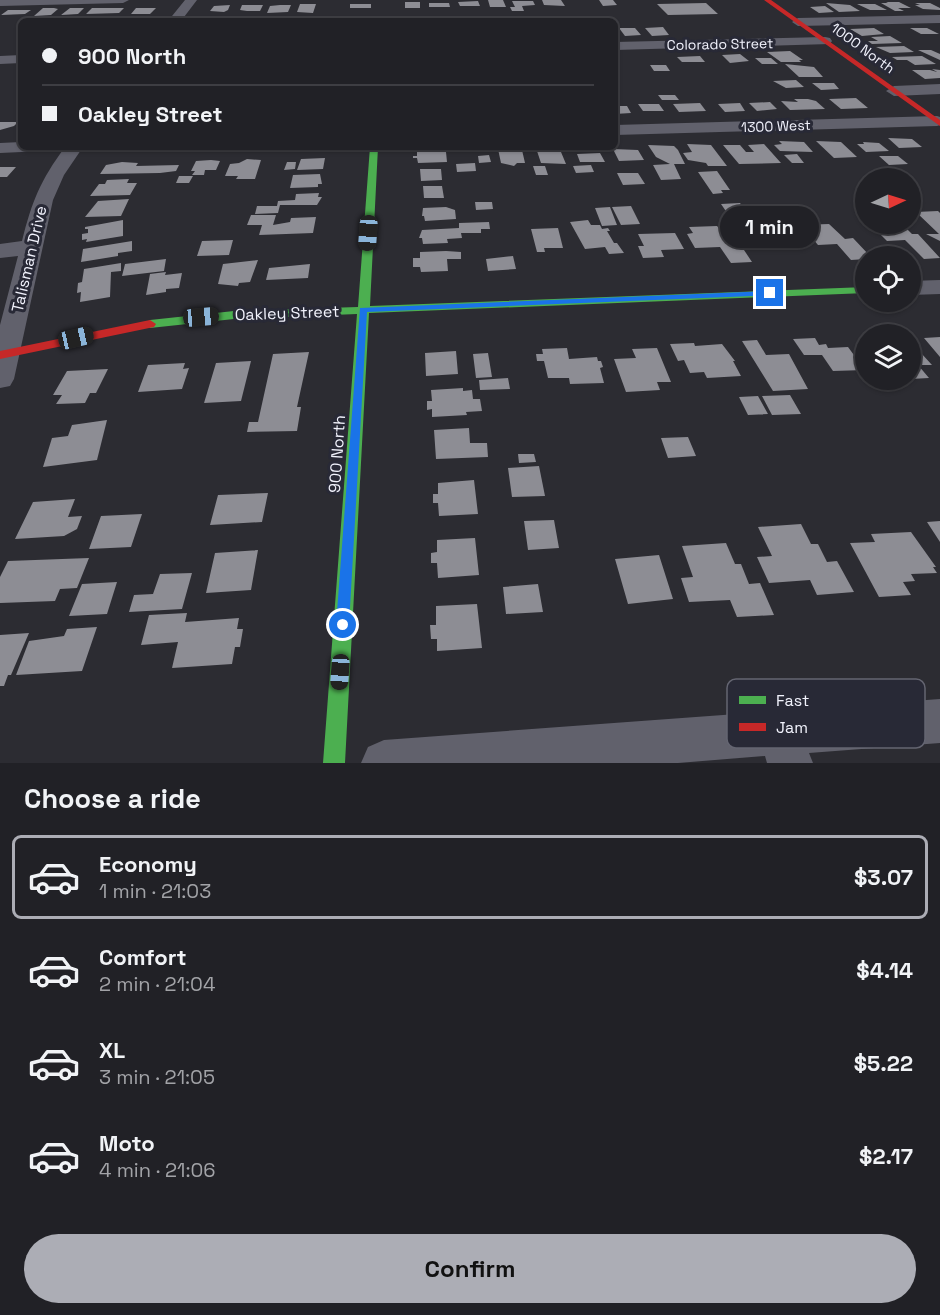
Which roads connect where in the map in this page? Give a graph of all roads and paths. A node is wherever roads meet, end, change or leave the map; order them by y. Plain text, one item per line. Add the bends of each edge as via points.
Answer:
1 (123, 0) edge
2 (191, 0) edge
3 (767, 0) edge
4 (0, 2) edge
5 (176, 18) edge
6 (940, 19) edge
7 (798, 22) junction
8 (825, 41) junction
9 (618, 46) edge
10 (0, 60) edge
11 (18, 60) edge
12 (940, 89) edge
13 (894, 91) junction
14 (938, 122) edge
15 (618, 130) edge
16 (0, 148) edge
17 (18, 148) edge
18 (72, 150) edge
19 (374, 150) edge
20 (32, 247) junction
21 (0, 251) edge
22 (940, 287) edge
23 (921, 288) edge
24 (855, 290) edge
25 (363, 310) junction
26 (3, 355) edge
27 (0, 379) edge
28 (940, 721) edge
29 (925, 724) edge
30 (784, 748) edge
31 (333, 763) edge
32 (384, 763) edge

1 - 4 street
2 - 5 street
3 - 7 street, 1000 North
6 - 7 street
7 - 8 street, 1000 North
8 - 9 street, Colorado Street
8 - 13 street, 1000 North
10 - 11 street
12 - 13 street
13 - 14 street, 1000 North
14 - 15 street, 1300 West
16 - 17 street
18 - 20 street, Talisman Drive via 47,187
19 - 25 street, 900 North
20 - 21 street
20 - 26 street, Talisman Drive
22 - 23 street
24 - 25 street, Oakley Street
25 - 26 street, Oakley Street via 168,321
25 - 31 street, 900 North
26 - 27 street, Talisman Drive
28 - 29 street
30 - 32 street

